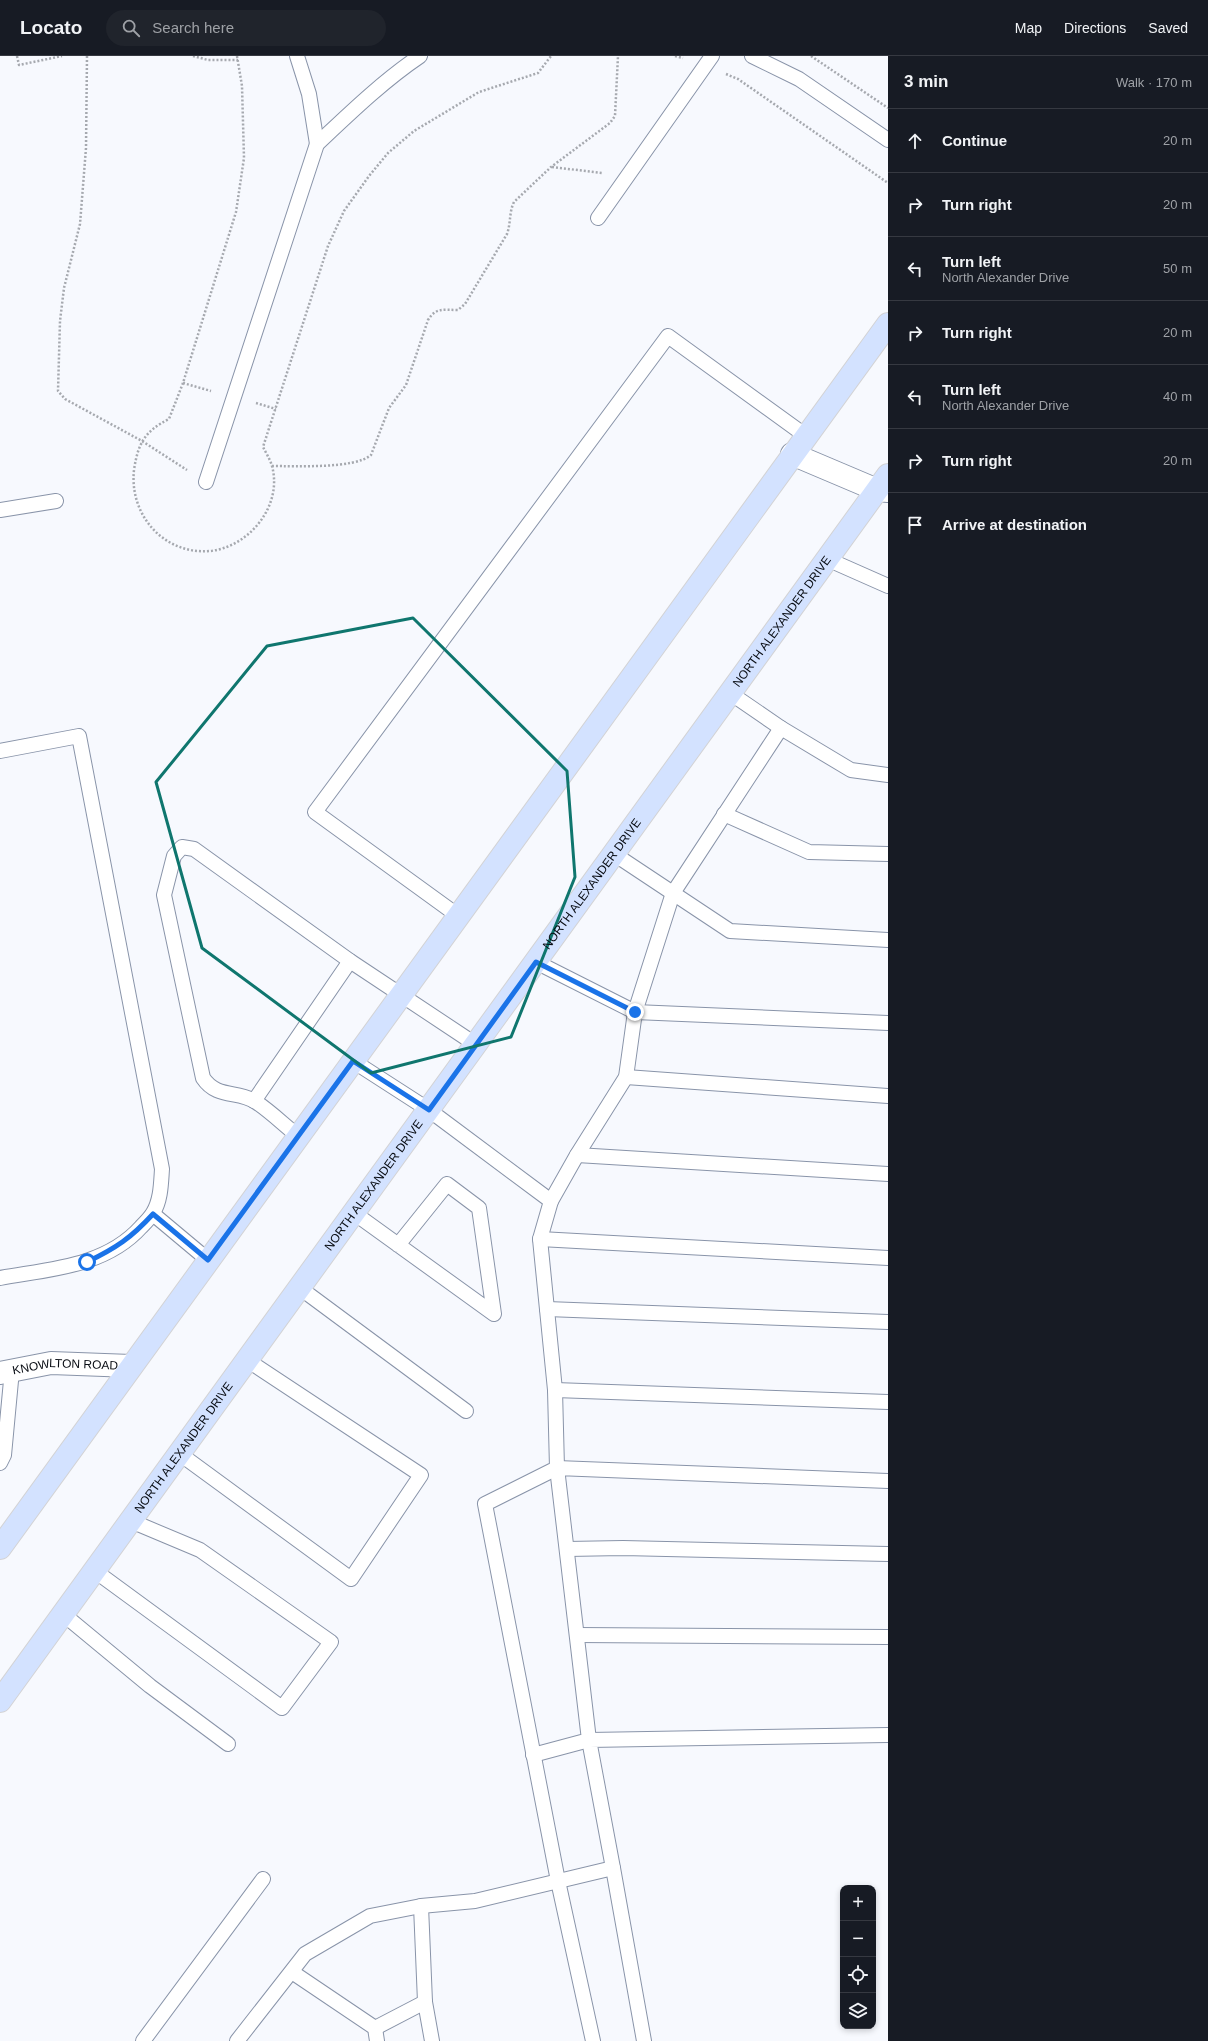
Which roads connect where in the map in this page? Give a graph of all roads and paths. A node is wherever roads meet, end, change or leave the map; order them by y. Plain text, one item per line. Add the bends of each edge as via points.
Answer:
1 (17, 56) edge
2 (62, 56) edge
3 (86, 56) edge
4 (193, 56) edge
5 (297, 56) edge
6 (420, 56) edge
7 (618, 56) edge
8 (675, 56) edge
9 (752, 56) edge
10 (811, 56) edge
11 (238, 60) dead end
12 (708, 61) edge
13 (888, 108) edge
14 (888, 140) edge
15 (317, 144) junction
16 (551, 167) junction
17 (888, 183) edge
18 (620, 186) junction
19 (598, 218) dead end
20 (888, 324) edge
21 (806, 436) junction
22 (792, 454) junction
23 (272, 466) dead end
24 (206, 482) joint
25 (884, 485) edge
26 (56, 501) dead end
27 (0, 510) edge
28 (827, 559) junction
29 (888, 586) edge
30 (730, 693) junction
31 (781, 728) junction
32 (0, 751) edge
33 (888, 776) edge
34 (724, 814) junction
35 (614, 854) junction
36 (888, 854) edge
37 (673, 893) junction
38 (457, 915) junction
39 (888, 940) edge
40 (350, 960) junction
41 (536, 962) junction
42 (400, 994) junction
43 (635, 1012) junction
44 (888, 1022) edge
45 (475, 1044) junction
46 (353, 1061) junction
47 (626, 1077) junction
48 (888, 1096) edge
49 (254, 1101) junction
50 (429, 1110) junction
51 (298, 1136) junction
52 (577, 1155) junction
53 (888, 1174) edge
54 (551, 1200) junction
55 (354, 1213) junction
56 (153, 1214) junction
57 (540, 1239) junction
58 (398, 1245) junction
59 (888, 1258) edge
60 (208, 1260) junction
61 (0, 1278) edge
62 (300, 1288) junction
63 (547, 1309) junction
64 (888, 1322) edge
65 (247, 1360) junction
66 (130, 1366) junction
67 (6, 1372) edge
68 (555, 1390) junction
69 (888, 1402) edge
70 (466, 1410) dead end
71 (180, 1454) junction
72 (0, 1463) edge
73 (557, 1468) junction
74 (888, 1481) edge
75 (131, 1521) junction
76 (2, 1540) edge
77 (567, 1548) junction
78 (888, 1554) edge
79 (95, 1571) junction
80 (63, 1614) junction
81 (577, 1635) junction
82 (888, 1638) edge
83 (0, 1701) edge
84 (888, 1735) edge
85 (589, 1740) junction
86 (228, 1744) dead end
87 (533, 1754) junction
88 (613, 1868) junction
89 (263, 1879) dead end
90 (558, 1881) junction
91 (421, 1906) junction
92 (292, 1972) junction
93 (425, 2002) junction
94 (376, 2034) edge
95 (143, 2041) edge
96 (237, 2041) edge
97 (432, 2041) edge
98 (593, 2041) edge
99 (644, 2041) edge

1 - 2 path via 19,65
3 - 24 path via 86,148 80,224 64,288 60,321 58,391 65,400 142,441
4 - 11 path via 208,60
5 - 15 lane via 309,94
6 - 15 lane via 355,108
7 - 16 path via 615,116 610,124
8 - 12 path
9 - 14 lane via 799,79
10 - 13 path
12 - 17 path
12 - 18 lane
15 - 24 lane
16 - 18 path via 602,173
16 - 23 path via 514,202 507,234 465,304 458,310 441,309 433,313 428,320 406,385 389,408 371,455 366,460 352,464
18 - 19 lane
20 - 21 main road
21 - 22 main road
21 - 38 lane via 668,336 315,812
22 - 25 street
22 - 38 main road
25 - 28 main road, NORTH ALEXANDER DRIVE
26 - 27 lane
28 - 29 lane
28 - 30 main road, NORTH ALEXANDER DRIVE
30 - 31 lane
30 - 35 main road, NORTH ALEXANDER DRIVE
31 - 33 lane via 851,770
31 - 34 lane
32 - 56 lane via 79,736 162,1168
34 - 36 lane via 809,852
34 - 37 lane
35 - 37 lane
35 - 41 main road, NORTH ALEXANDER DRIVE
37 - 39 lane via 730,931
37 - 43 lane
38 - 42 main road
40 - 42 lane
40 - 49 lane
40 - 49 lane via 194,849 182,847 174,856 164,895 203,1078 217,1091
41 - 43 lane
41 - 45 main road, NORTH ALEXANDER DRIVE
42 - 45 lane
42 - 46 main road
43 - 44 lane
43 - 47 lane
45 - 50 main road, NORTH ALEXANDER DRIVE
46 - 50 lane
46 - 51 main road
47 - 48 lane
47 - 52 lane
49 - 51 lane
50 - 54 lane
50 - 55 main road, NORTH ALEXANDER DRIVE
51 - 60 main road
52 - 53 lane
52 - 54 lane
54 - 57 lane
55 - 58 lane
55 - 62 main road, NORTH ALEXANDER DRIVE
56 - 60 lane
56 - 61 lane via 135,1234 116,1248 87,1262
57 - 59 lane
57 - 63 lane
58 - 58 lane via 487,1309 494,1314 478,1208 447,1184
60 - 66 main road
62 - 65 main road, NORTH ALEXANDER DRIVE
62 - 70 lane
63 - 64 lane
63 - 68 lane
65 - 71 main road, NORTH ALEXANDER DRIVE
65 - 71 lane via 421,1476 352,1579
66 - 67 street, KNOWLTON ROAD via 51,1363
66 - 76 main road
67 - 72 lane via 4,1455
68 - 69 lane
68 - 73 lane
71 - 75 main road, NORTH ALEXANDER DRIVE
73 - 74 lane
73 - 77 lane
73 - 87 lane via 485,1504
75 - 79 main road, NORTH ALEXANDER DRIVE
75 - 79 lane via 200,1550 331,1642 282,1708
77 - 78 lane
77 - 81 lane
79 - 80 main road, NORTH ALEXANDER DRIVE
80 - 83 main road, NORTH ALEXANDER DRIVE
80 - 86 lane via 150,1686
81 - 82 lane
81 - 85 lane
84 - 85 lane
85 - 87 lane
85 - 88 lane
87 - 90 lane
88 - 90 lane
88 - 99 lane
89 - 95 lane
90 - 91 lane via 475,1901
90 - 98 lane
91 - 92 lane via 370,1916 305,1954
91 - 93 lane
92 - 94 lane
92 - 96 lane
93 - 94 lane
93 - 97 lane

